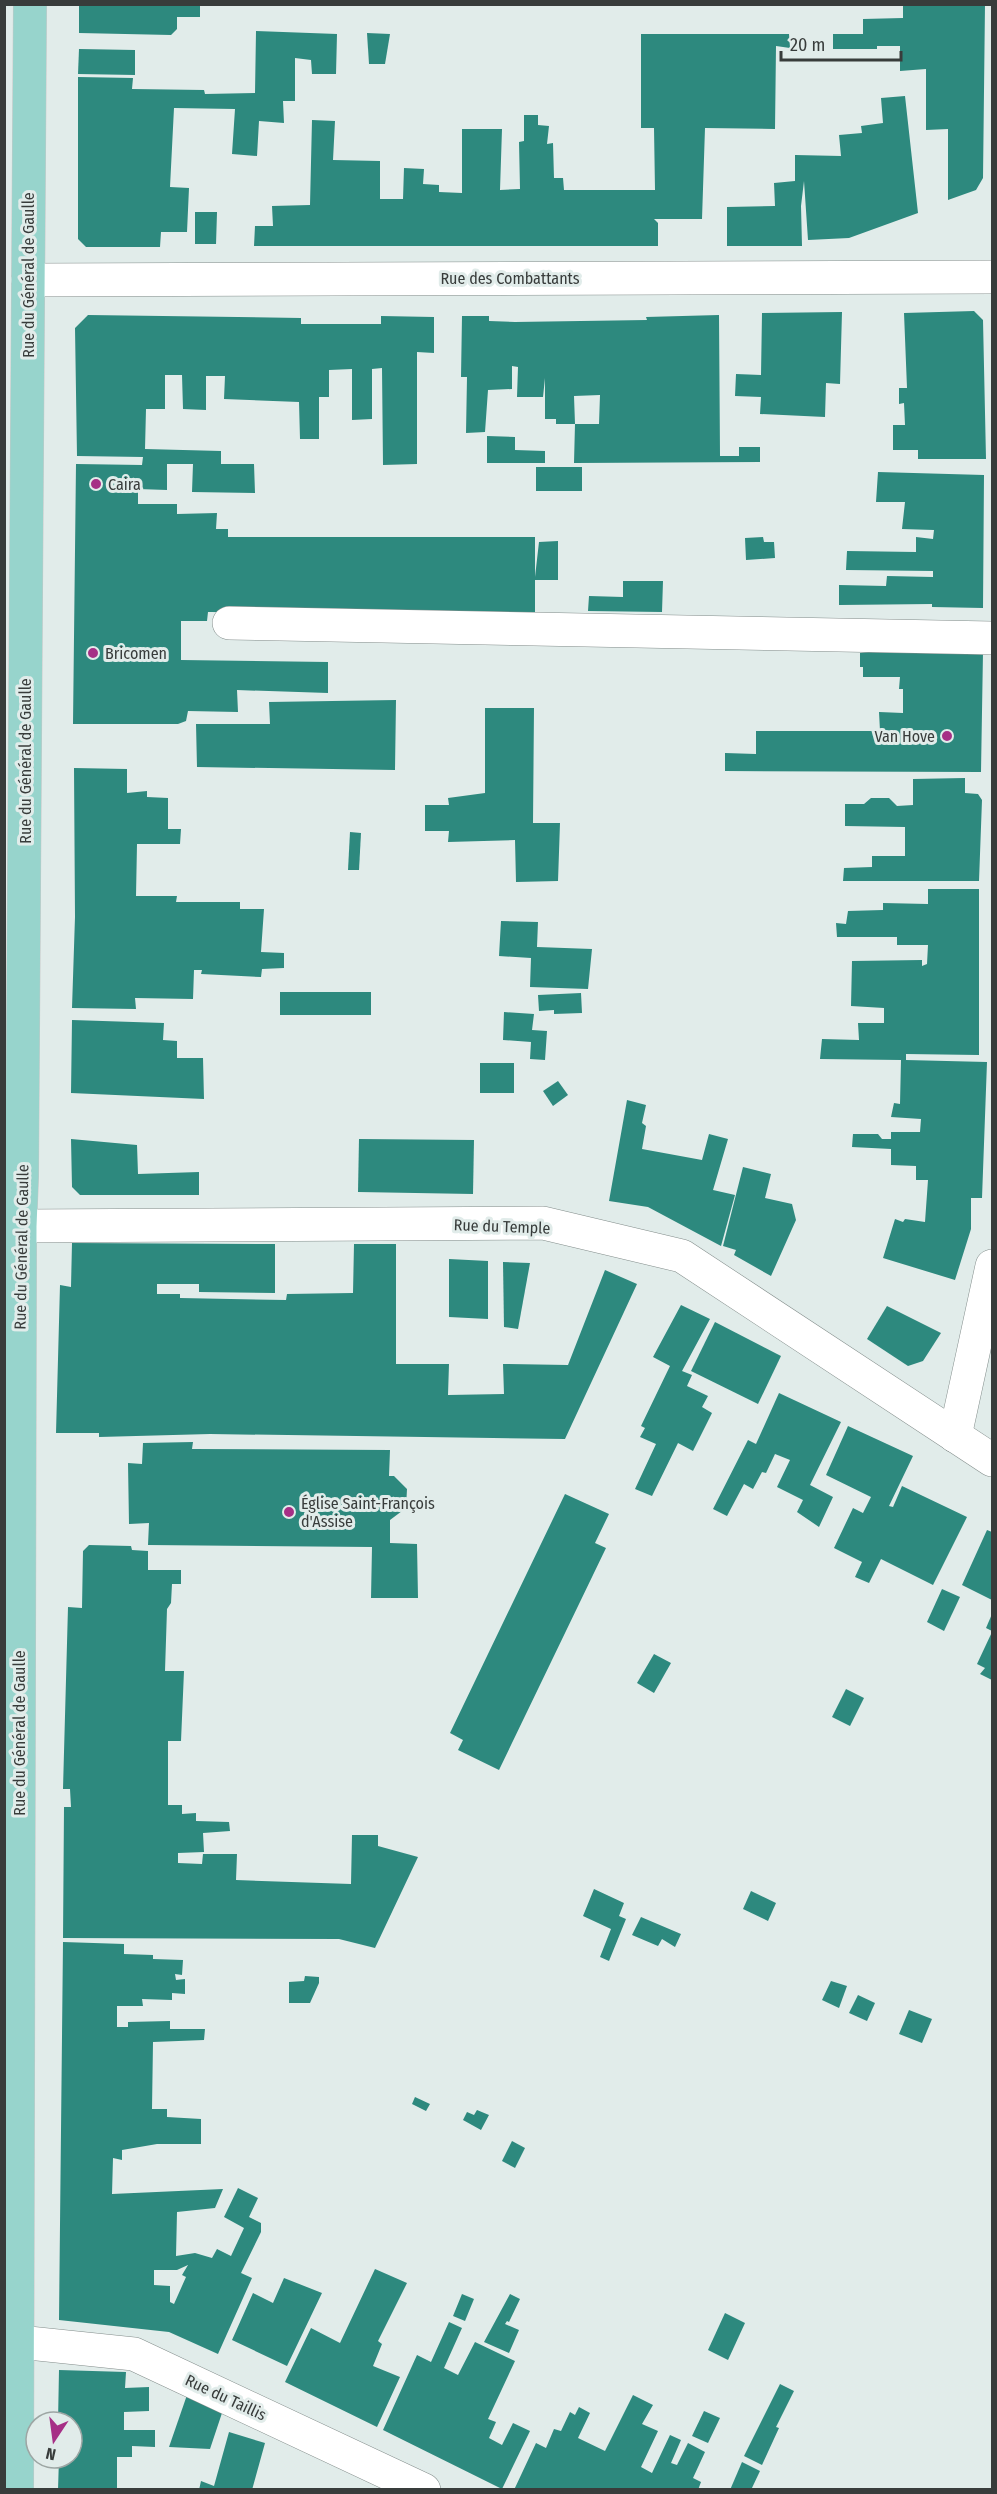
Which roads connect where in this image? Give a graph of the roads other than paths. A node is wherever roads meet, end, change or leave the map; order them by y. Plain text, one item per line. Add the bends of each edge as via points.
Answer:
1 (30, 4) edge
2 (993, 277) edge
3 (28, 280) junction
4 (229, 623) dead end
5 (993, 638) edge
6 (12, 1232) edge
7 (993, 1266) edge
8 (955, 1436) junction
9 (993, 1460) edge
10 (19, 2342) junction
11 (17, 2490) edge
12 (424, 2490) edge

1 - 3 main road, Rue du Général de Gaulle
2 - 3 street, Rue des Combattants
3 - 6 main road, Rue du Général de Gaulle via 22,1176
4 - 5 street
6 - 8 street, Rue du Temple via 543,1223 682,1256
6 - 10 main road, Rue du Général de Gaulle
7 - 8 street
8 - 9 street, Rue du Temple
10 - 11 main road, Rue du Général de Gaulle
10 - 12 street, Rue du Taillis via 134,2354

